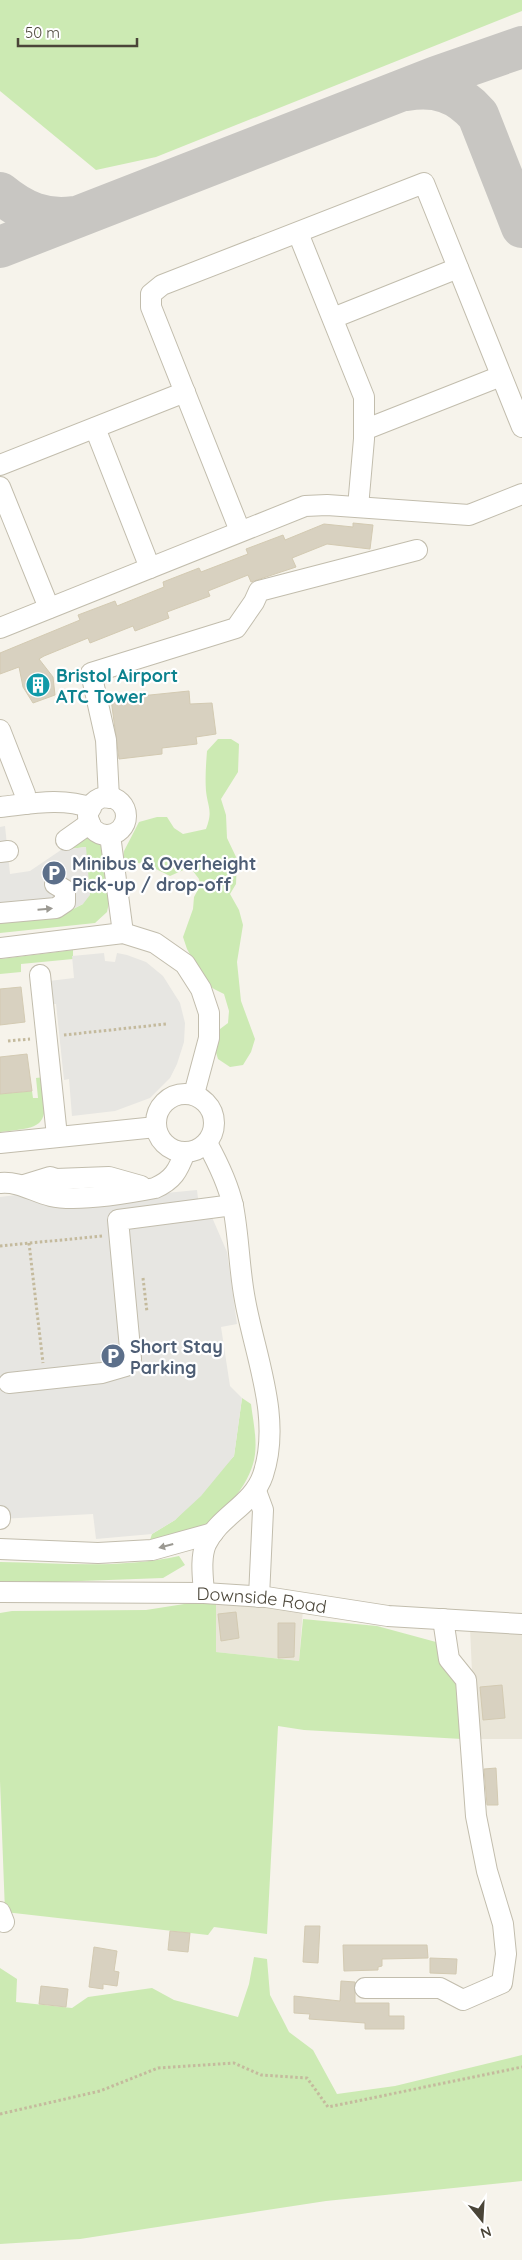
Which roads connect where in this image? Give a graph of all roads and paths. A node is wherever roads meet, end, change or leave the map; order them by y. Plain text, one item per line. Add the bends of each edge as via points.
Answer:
1 (298, 233) junction
2 (458, 268) junction
3 (333, 318) junction
4 (501, 376) junction
5 (185, 392) junction
6 (522, 427) edge
7 (95, 428) junction
8 (364, 430) junction
9 (0, 465) edge
10 (0, 487) edge
11 (522, 494) edge
12 (358, 507) junction
13 (240, 531) junction
14 (417, 550) dead end
15 (150, 568) junction
16 (48, 608) junction
17 (0, 628) edge
18 (0, 730) edge
19 (108, 798) junction
20 (26, 804) junction
21 (0, 807) edge
22 (90, 816) junction
23 (110, 835) junction
24 (66, 840) dead end
25 (55, 884) dead end
26 (0, 913) edge
27 (123, 933) junction
28 (0, 948) edge
29 (40, 975) dead end
30 (166, 1024) dead end
31 (47, 1037) junction
32 (8, 1041) dead end
33 (194, 1094) junction
34 (156, 1127) junction
35 (57, 1136) junction
36 (0, 1143) edge
37 (207, 1143) junction
38 (185, 1152) junction
39 (0, 1183) edge
40 (38, 1185) junction
41 (155, 1188) junction
42 (233, 1205) junction
43 (119, 1234) junction
44 (29, 1243) junction
45 (0, 1246) edge
46 (143, 1277) dead end
47 (147, 1312) dead end
48 (45, 1379) junction
49 (9, 1383) dead end
50 (256, 1490) junction
51 (213, 1533) junction
52 (0, 1550) edge
53 (0, 1592) edge
54 (204, 1593) junction
55 (259, 1597) junction
56 (443, 1619) junction
57 (522, 1624) edge
58 (365, 1988) dead end
59 (522, 2067) edge
60 (0, 2114) edge

1 - 2 street via 424,183
1 - 3 street
1 - 5 street via 162,286 151,294 151,307
2 - 3 street
2 - 4 street
3 - 8 street via 364,397
4 - 6 street
4 - 8 street
5 - 7 street
5 - 13 street
7 - 9 street
7 - 15 street
8 - 12 street
10 - 16 street
11 - 12 street via 469,514
12 - 13 street via 305,506
13 - 15 street
14 - 19 street via 259,591 236,628 91,672 106,740
15 - 16 street
16 - 17 street
18 - 20 street
19 - 22 street via 98,800
19 - 23 street via 120,802 126,812 124,824
20 - 21 street
20 - 22 street via 78,803
22 - 23 street via 98,833
22 - 24 street
23 - 27 street
26 -> 25 street via 56,908 65,902 65,890
27 - 28 street
27 - 33 street via 155,943 185,964 202,989 209,1013 209,1038
29 - 31 street
30 - 31 path
31 - 32 path
31 - 35 street
33 - 34 street via 177,1094 163,1104 158,1110
33 - 37 street via 213,1111 215,1128
34 - 35 street
34 - 38 street via 169,1148
35 - 36 street
37 - 38 street
37 - 42 street via 222,1171
38 - 41 street via 177,1174
39 - 40 street
40 - 41 street via 56,1179 109,1177
40 - 41 street via 52,1196 75,1197
42 - 43 street via 118,1220
42 - 50 street via 244,1297 268,1408 268,1459
43 - 44 path
43 - 48 street via 131,1359 126,1366 116,1370
44 - 45 path
44 - 48 path
46 - 47 path
48 - 49 street
50 - 51 street
50 - 55 street via 263,1510
51 -> 52 street via 152,1550
51 - 54 street via 206,1545 203,1562
53 - 54 street, Downside Road
54 - 55 street, Downside Road
55 - 56 street, Downside Road via 388,1616
56 - 57 street, Downside Road
56 - 58 street via 448,1659 466,1680 476,1816 487,1871 503,1924 506,1954 502,1983 463,2000 440,1988
59 - 60 path via 328,2107 307,2078 261,2076 234,2063 158,2068 100,2091

